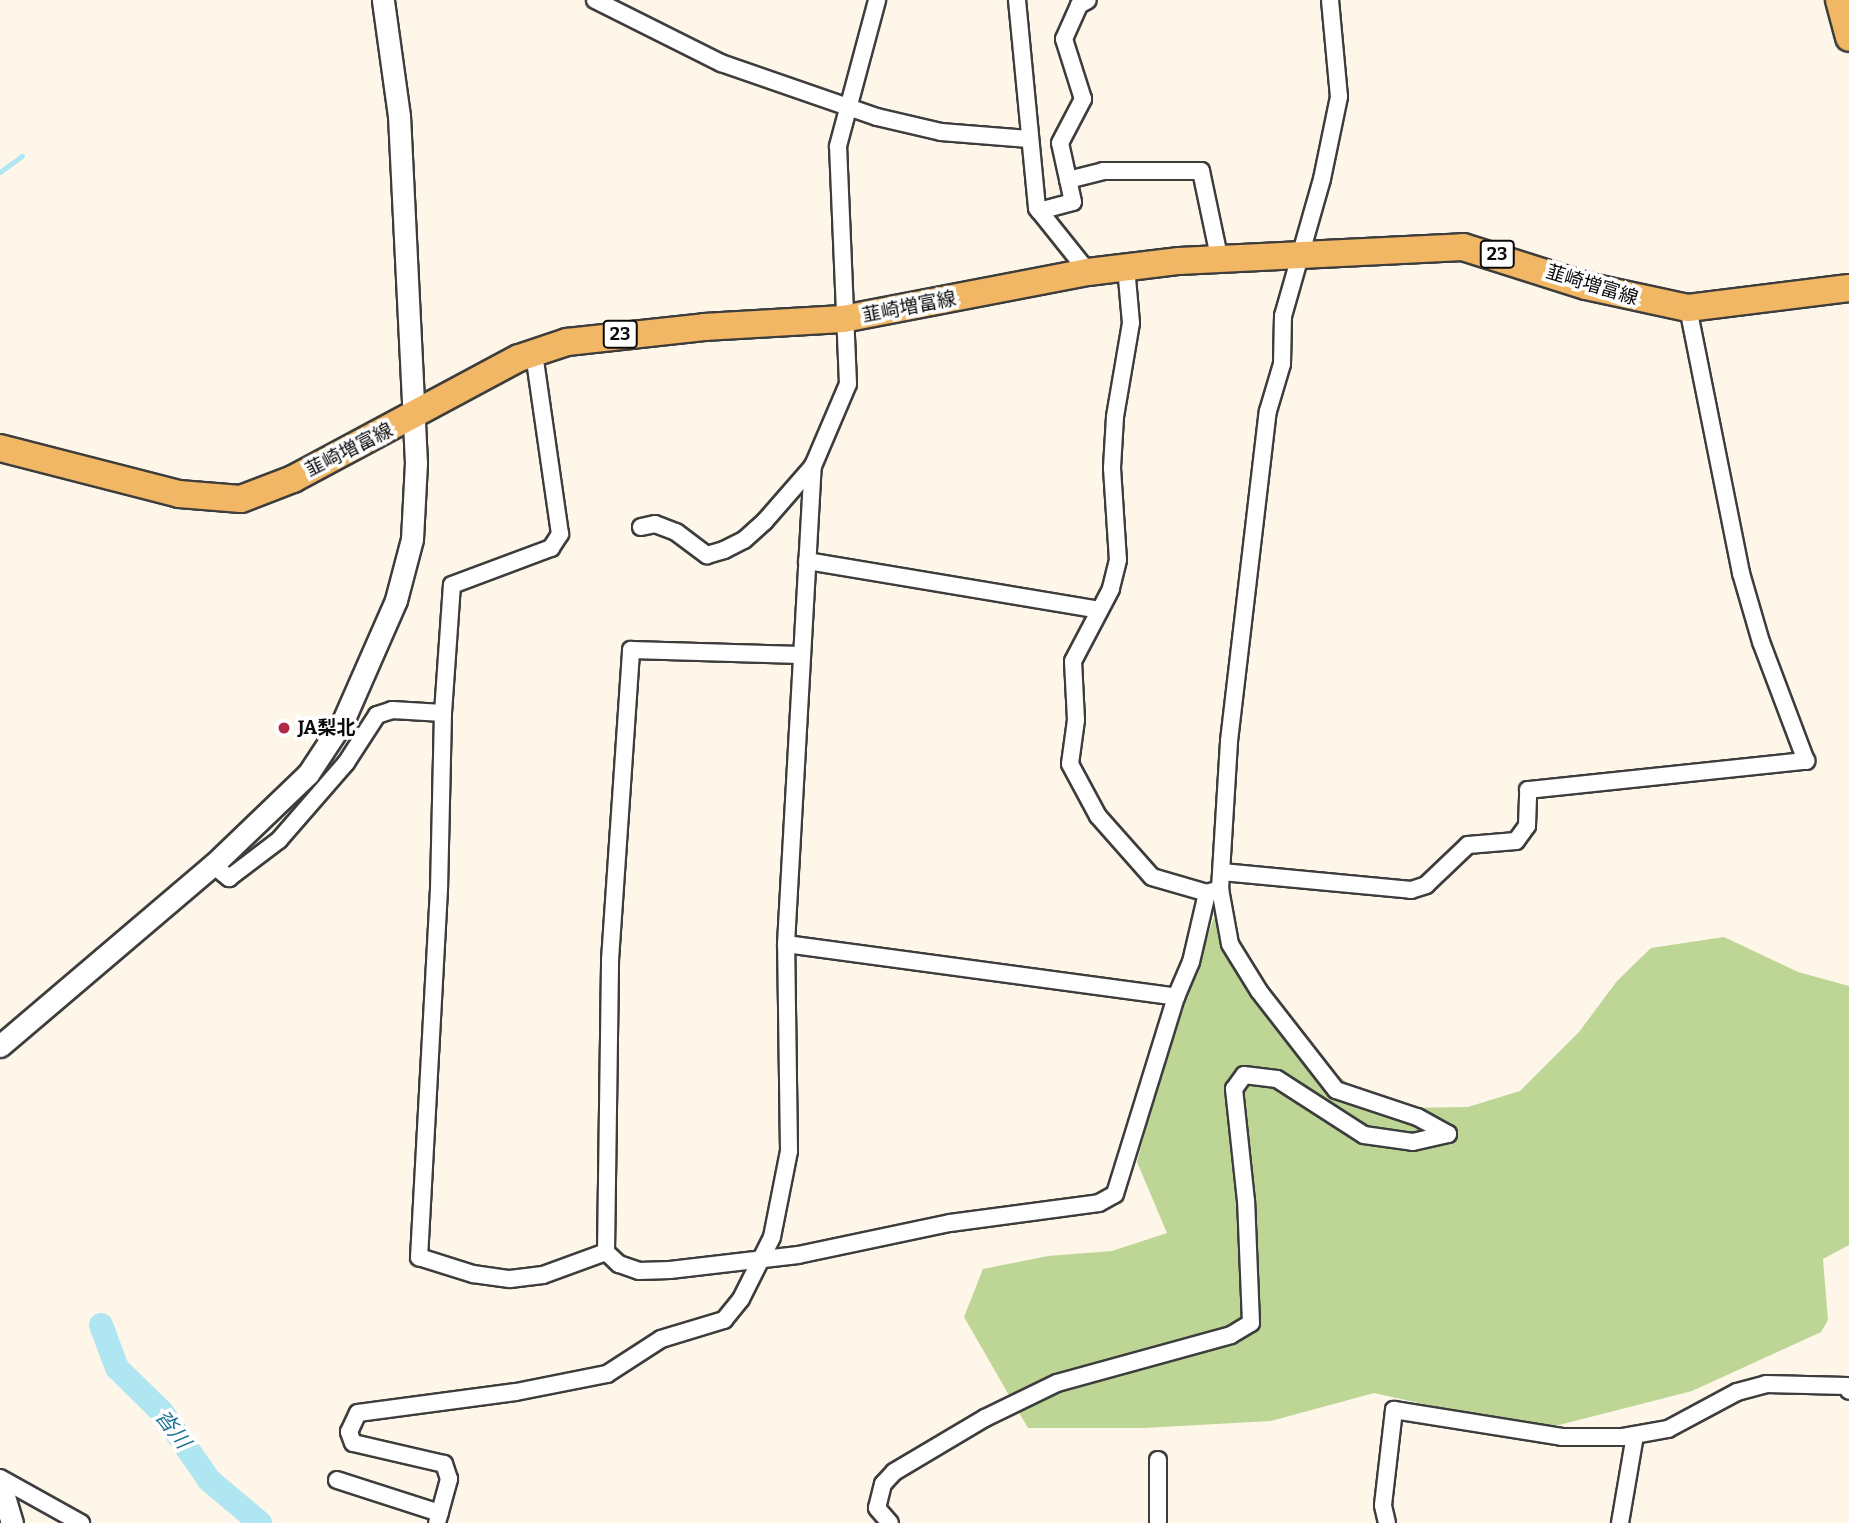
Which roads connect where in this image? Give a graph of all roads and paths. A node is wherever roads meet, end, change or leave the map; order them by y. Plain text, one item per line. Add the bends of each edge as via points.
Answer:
1 (383, 0) edge
2 (596, 0) edge
3 (877, 0) edge
4 (1017, 0) edge
5 (1088, 0) edge
6 (1331, 0) edge
7 (1839, 0) edge
8 (1849, 38) edge
9 (846, 106) junction
10 (1029, 139) junction
11 (1068, 180) junction
12 (1039, 211) junction
13 (1299, 258) junction
14 (1220, 261) junction
15 (1126, 267) junction
16 (1088, 272) junction
17 (1849, 288) edge
18 (1688, 307) junction
19 (843, 320) junction
20 (534, 353) junction
21 (415, 416) junction
22 (0, 448) edge
23 (813, 466) junction
24 (641, 527) dead end
25 (807, 561) junction
26 (1099, 610) junction
27 (801, 655) junction
28 (443, 713) junction
29 (213, 865) junction
30 (1222, 872) junction
31 (1214, 891) junction
32 (786, 944) junction
33 (1175, 998) junction
34 (0, 1046) edge
35 (606, 1252) junction
36 (764, 1256) junction
37 (1849, 1391) edge
38 (1635, 1435) junction
39 (1158, 1460) dead end
40 (0, 1480) edge
41 (337, 1480) dead end
42 (438, 1518) edge
43 (12, 1523) edge
44 (81, 1523) edge
45 (890, 1523) edge
46 (1158, 1523) edge
47 (1387, 1523) edge
48 (1620, 1523) edge

1 - 21 street via 399,116
2 - 9 street via 720,63
3 - 9 street
4 - 10 street
5 - 11 street via 1079,5 1064,39 1083,99 1060,143
6 - 13 street via 1339,97
7 - 8 main road
9 - 10 street via 941,132
9 - 19 street via 837,165 845,271
10 - 12 street
11 - 12 street via 1073,202
11 - 14 street via 1103,171 1201,171
12 - 16 street
13 - 14 main road, 韮崎増富線 / 23
13 - 18 main road, 韮崎増富線 / 23 via 1463,247 1586,286
13 - 30 street via 1283,316 1282,364 1268,411 1226,763
14 - 15 main road, 韮崎増富線 / 23
15 - 16 main road, 韮崎増富線 / 23
15 - 26 street via 1131,323 1115,417 1112,468 1118,560 1111,589
16 - 19 main road, 韮崎増富線 / 23
17 - 18 main road, 韮崎増富線 / 23
18 - 30 street via 1741,573 1761,642 1806,761 1528,790 1527,827 1516,841 1468,845 1456,851 1426,885 1411,890
19 - 20 main road, 韮崎増富線 / 23 via 628,333 567,342
19 - 23 street via 848,384
20 - 21 main road, 韮崎増富線 / 23
20 - 28 street via 560,534 551,548 452,585
21 - 22 main road, 韮崎増富線 / 23 via 293,479 241,499 179,494
21 - 29 street via 412,539 396,600 374,654 343,721 308,774
23 - 24 street via 765,521 724,550 707,555 676,532 655,524
23 - 25 street
25 - 26 street
25 - 27 street
26 - 31 street via 1082,639 1070,677 1076,720 1070,764 1075,779 1098,816 1152,877
27 - 32 street
27 - 35 street via 632,650 610,960
28 - 29 street via 392,710 377,715 346,763 279,840 229,878
28 - 35 street via 439,889 419,1257 449,1270 510,1279 543,1275
29 - 34 street
30 - 31 street
31 - 33 street
31 - 45 street via 1230,944 1259,991 1336,1090 1417,1116 1448,1134 1413,1142 1364,1135 1278,1079 1244,1076 1234,1089 1246,1201 1251,1323 1231,1335 1057,1383 985,1418 894,1472 883,1484 877,1508
32 - 33 street
32 - 36 street via 789,1151 780,1208
33 - 36 street via 1115,1194 1099,1203 950,1223 799,1255
35 - 36 street via 619,1264 639,1271
36 - 42 street via 724,1320 661,1339 607,1374 516,1392 358,1413 349,1432 353,1443 444,1464 449,1479
37 - 38 street via 1847,1385 1766,1384 1737,1392 1668,1429
38 - 47 street via 1562,1437 1394,1410 1383,1505
38 - 48 street
39 - 46 street
40 - 43 street
40 - 44 street
41 - 42 street

